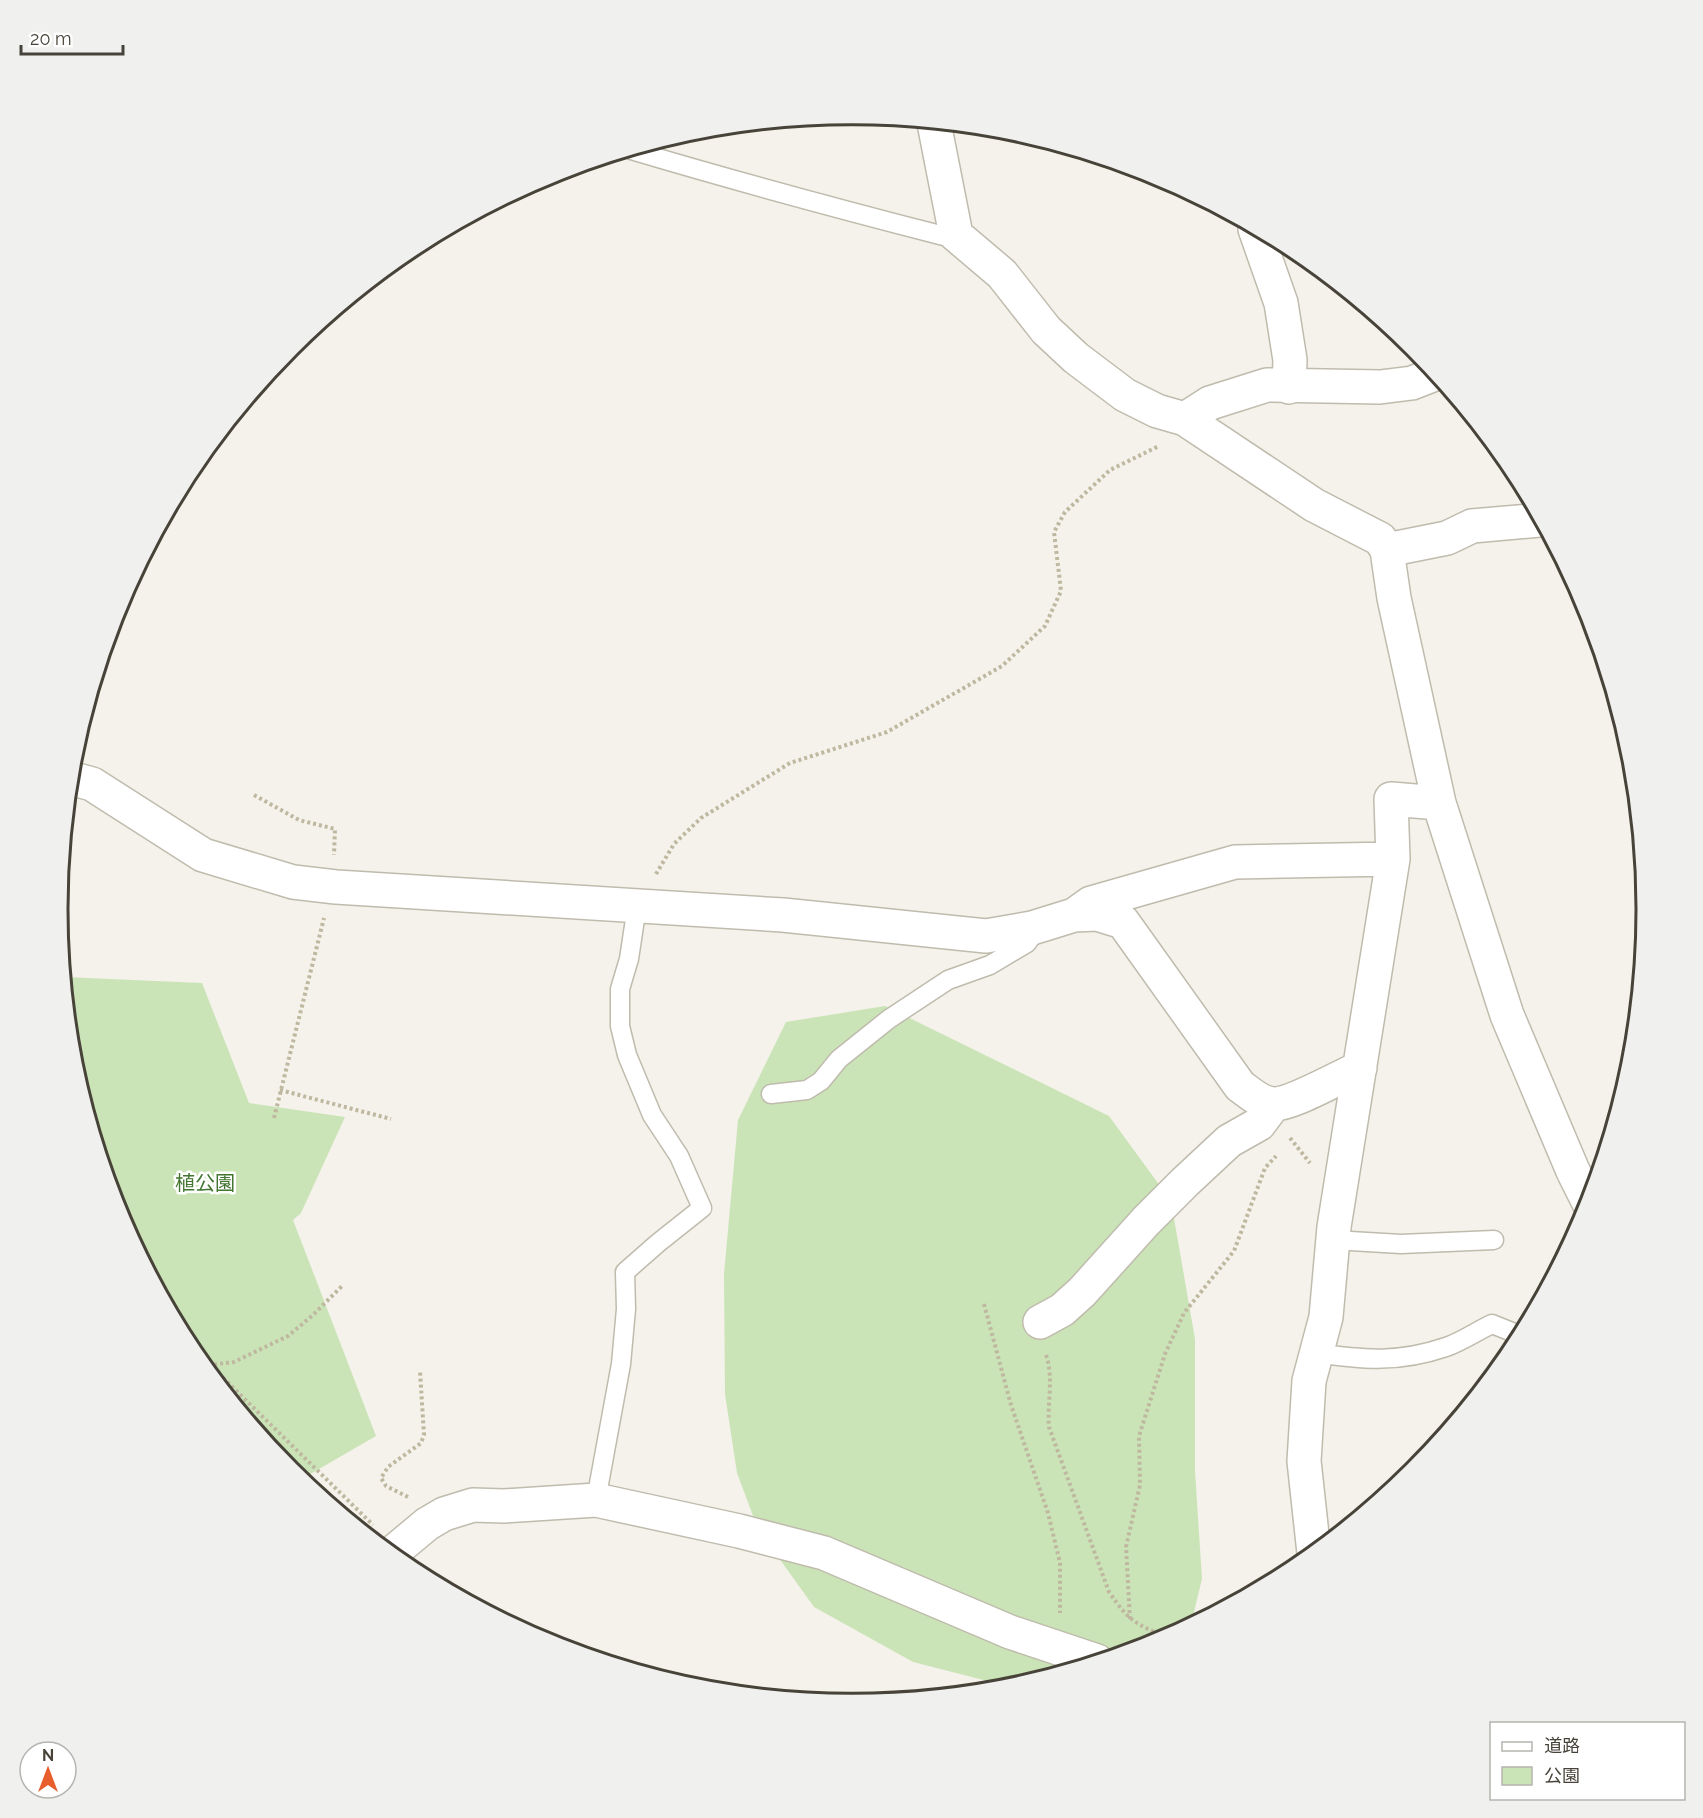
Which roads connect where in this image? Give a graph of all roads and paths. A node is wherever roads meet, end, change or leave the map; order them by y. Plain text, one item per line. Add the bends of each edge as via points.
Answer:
1 (935, 130) edge
2 (643, 154) edge
3 (956, 235) junction
4 (1259, 239) edge
5 (1427, 377) edge
6 (1290, 387) junction
7 (1191, 423) junction
8 (1532, 521) edge
9 (1387, 550) junction
10 (79, 780) edge
11 (254, 795) dead end
12 (1439, 803) junction
13 (1393, 859) junction
14 (332, 887) junction
15 (642, 906) junction
16 (1074, 915) junction
17 (1032, 928) junction
18 (1360, 1068) junction
19 (280, 1090) junction
20 (771, 1094) dead end
21 (1274, 1104) junction
22 (274, 1118) dead end
23 (391, 1119) dead end
24 (1290, 1139) dead end
25 (1284, 1146) dead end
26 (1278, 1154) dead end
27 (1583, 1191) edge
28 (1333, 1240) junction
29 (1494, 1240) dead end
30 (342, 1286) dead end
31 (984, 1304) dead end
32 (1512, 1332) dead end
33 (1041, 1334) joint
34 (1316, 1353) junction
35 (214, 1364) edge
36 (420, 1371) dead end
37 (228, 1383) edge
38 (596, 1500) junction
39 (427, 1524) junction
40 (370, 1528) edge
41 (1313, 1543) edge
42 (398, 1548) edge
43 (1130, 1619) junction
44 (1154, 1632) edge
45 (1059, 1649) junction
46 (1084, 1657) edge

1 - 3 street
2 - 3 lane via 823,205 944,236
3 - 7 street via 1002,274 1046,330 1076,358 1125,395
4 - 6 street via 1281,303
5 - 6 street via 1380,387
6 - 7 street via 1267,385 1210,403
7 - 9 street via 1314,505 1380,539
7 - 15 path via 1110,470 1065,512 1054,532 1061,591 1045,626 1002,666 887,732 790,763 701,818 674,844
8 - 9 street via 1472,526 1447,538
9 - 12 street
10 - 14 street via 92,784 203,855 292,882
11 - 14 path via 300,820 335,829
12 - 13 street via 1391,799
12 - 27 street via 1507,1015
13 - 16 street via 1235,862 1091,903
13 - 18 street
14 - 15 street
14 - 19 path
15 - 17 street via 783,915 986,936
15 - 38 lane via 620,989 620,1026 627,1055 652,1115 679,1156 702,1208 625,1272 621,1364
16 - 17 street
16 - 21 street via 1097,914 1123,922 1240,1086 1258,1099
17 - 20 lane via 1027,943 990,965 948,980 889,1019 807,1090
18 - 21 street
18 - 28 street
19 - 22 path
19 - 23 path
21 - 33 street via 1259,1124 1229,1141 1185,1182
24 - 25 path
26 - 43 path via 1265,1168 1234,1251 1185,1313 1166,1354 1139,1436 1140,1485 1126,1547
28 - 29 lane via 1401,1244
28 - 34 street via 1326,1317
30 - 35 path via 288,1336 234,1362
31 - 45 path via 1060,1563
32 - 34 lane via 1492,1324 1448,1346 1383,1360
33 - 43 path via 1050,1365 1049,1427 1109,1592
34 - 41 street via 1309,1381 1304,1461
36 - 39 path via 424,1435 421,1443 388,1467 381,1478 386,1486 407,1495
37 - 40 path
38 - 39 street via 473,1505
38 - 45 street via 824,1553
39 - 42 street
43 - 44 path
45 - 46 street

